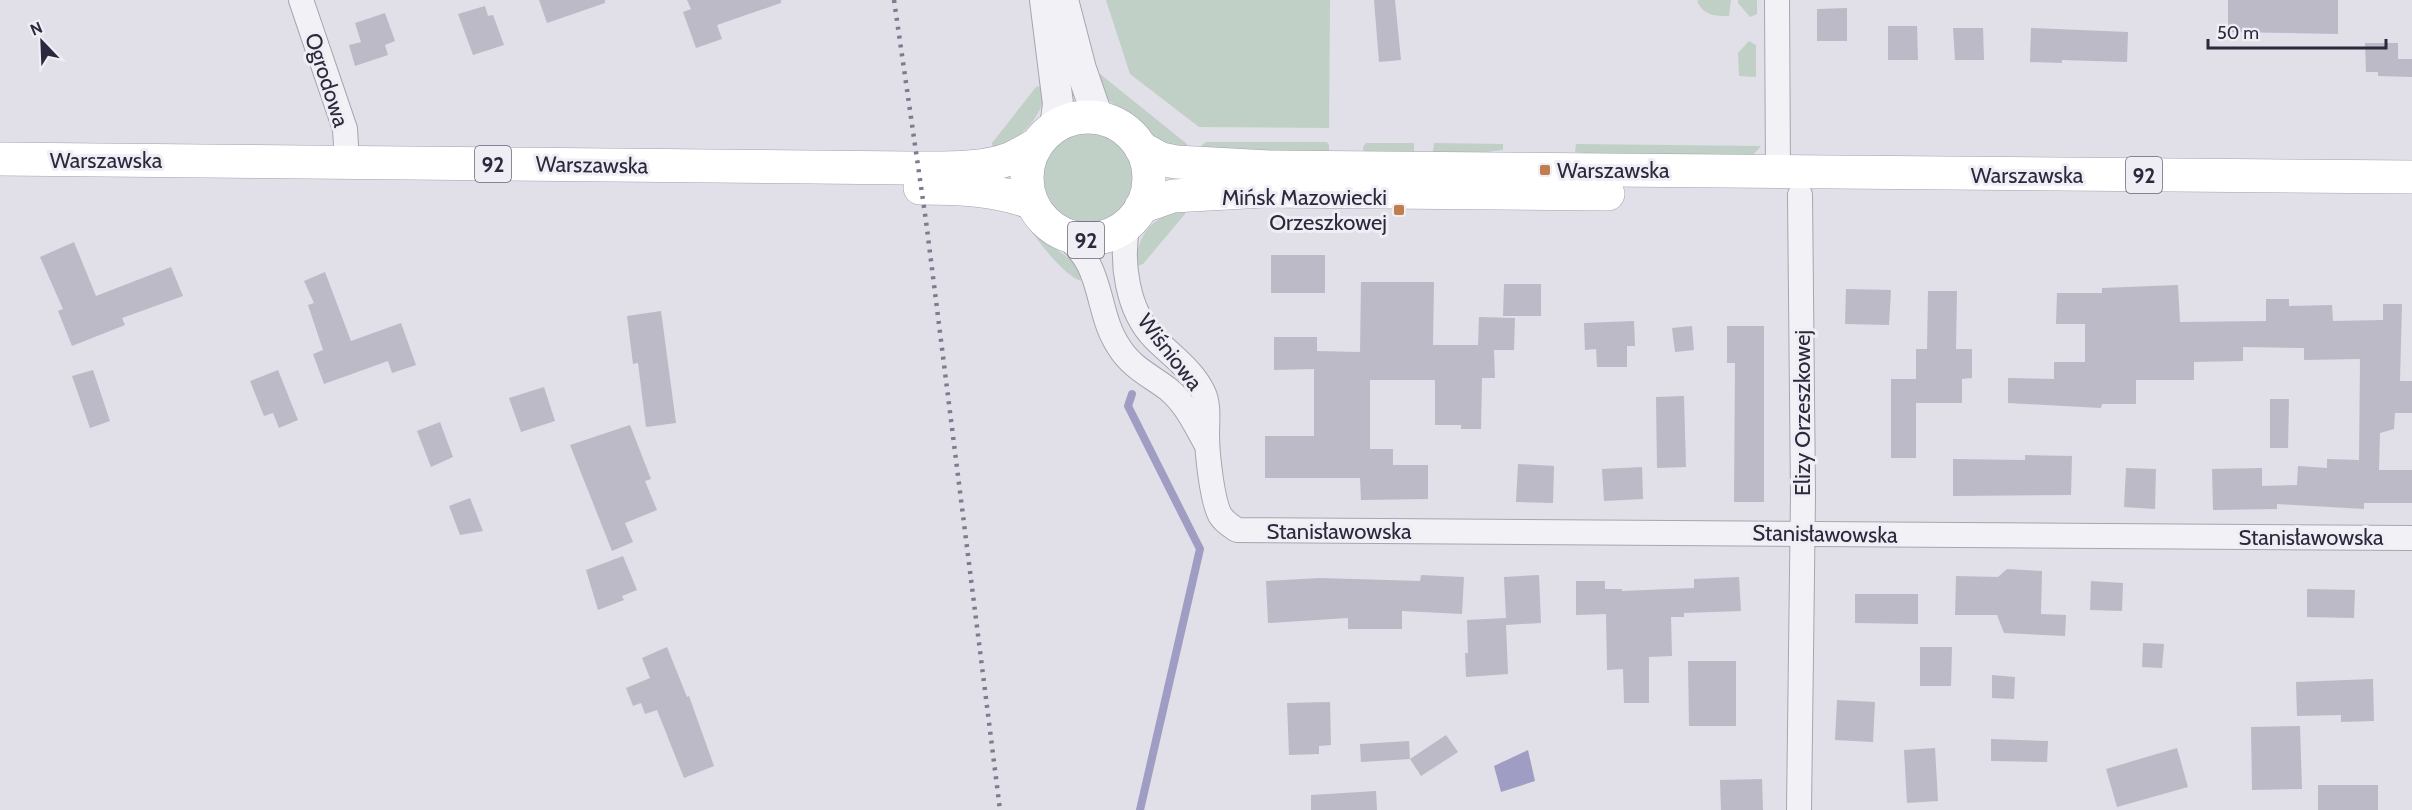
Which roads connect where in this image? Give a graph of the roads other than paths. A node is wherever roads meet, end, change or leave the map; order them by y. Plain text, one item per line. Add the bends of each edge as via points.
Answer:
1 (301, 0) edge
2 (1045, 0) edge
3 (1063, 0) edge
4 (1777, 0) edge
5 (1098, 118) junction
6 (1046, 136) junction
7 (1141, 148) junction
8 (0, 159) edge
9 (347, 162) junction
10 (2412, 177) edge
11 (0, 179) edge
12 (1777, 180) junction
13 (2412, 196) edge
14 (1032, 203) junction
15 (1135, 215) junction
16 (1066, 236) junction
17 (1207, 446) junction
18 (1237, 530) joint
19 (1802, 533) junction
20 (2412, 538) edge
21 (1799, 810) edge

1 - 9 street, Ogrodowa via 345,129
2 - 6 street via 1058,104
3 - 5 street
4 - 12 street, Elizy Orzeszkowej
5 - 6 main road, 92 via 1063,122
5 - 7 main road, 92 via 1130,133
6 - 9 main road, Warszawska / 92 via 999,162 937,168
6 - 14 main road, 92 via 1029,160 1026,177
7 - 12 main road, Warszawska / 92 via 1176,162 1269,167
7 - 15 main road, 92 via 1148,164 1149,182
8 - 9 main road, Warszawska / 92
10 - 12 main road, Warszawska / 92
11 - 14 main road, Warszawska / 92 via 938,188 1000,193
12 - 13 main road, Warszawska / 92 via 2087,193
12 - 15 main road, Warszawska / 92 via 1263,191 1173,196
12 - 19 street, Elizy Orzeszkowej
14 - 16 main road, 92 via 1050,226
15 - 16 main road, 92 via 1120,230 1103,238
15 - 17 street, Wiśniowa via 1124,245 1138,315 1204,395
16 - 17 street, Wiśniowa via 1089,266 1105,320 1120,350 1186,407
17 - 18 street, Wiśniowa via 1220,514
18 - 19 street, Stanisławowska
19 - 20 street, Stanisławowska
19 - 21 street, Elizy Orzeszkowej

